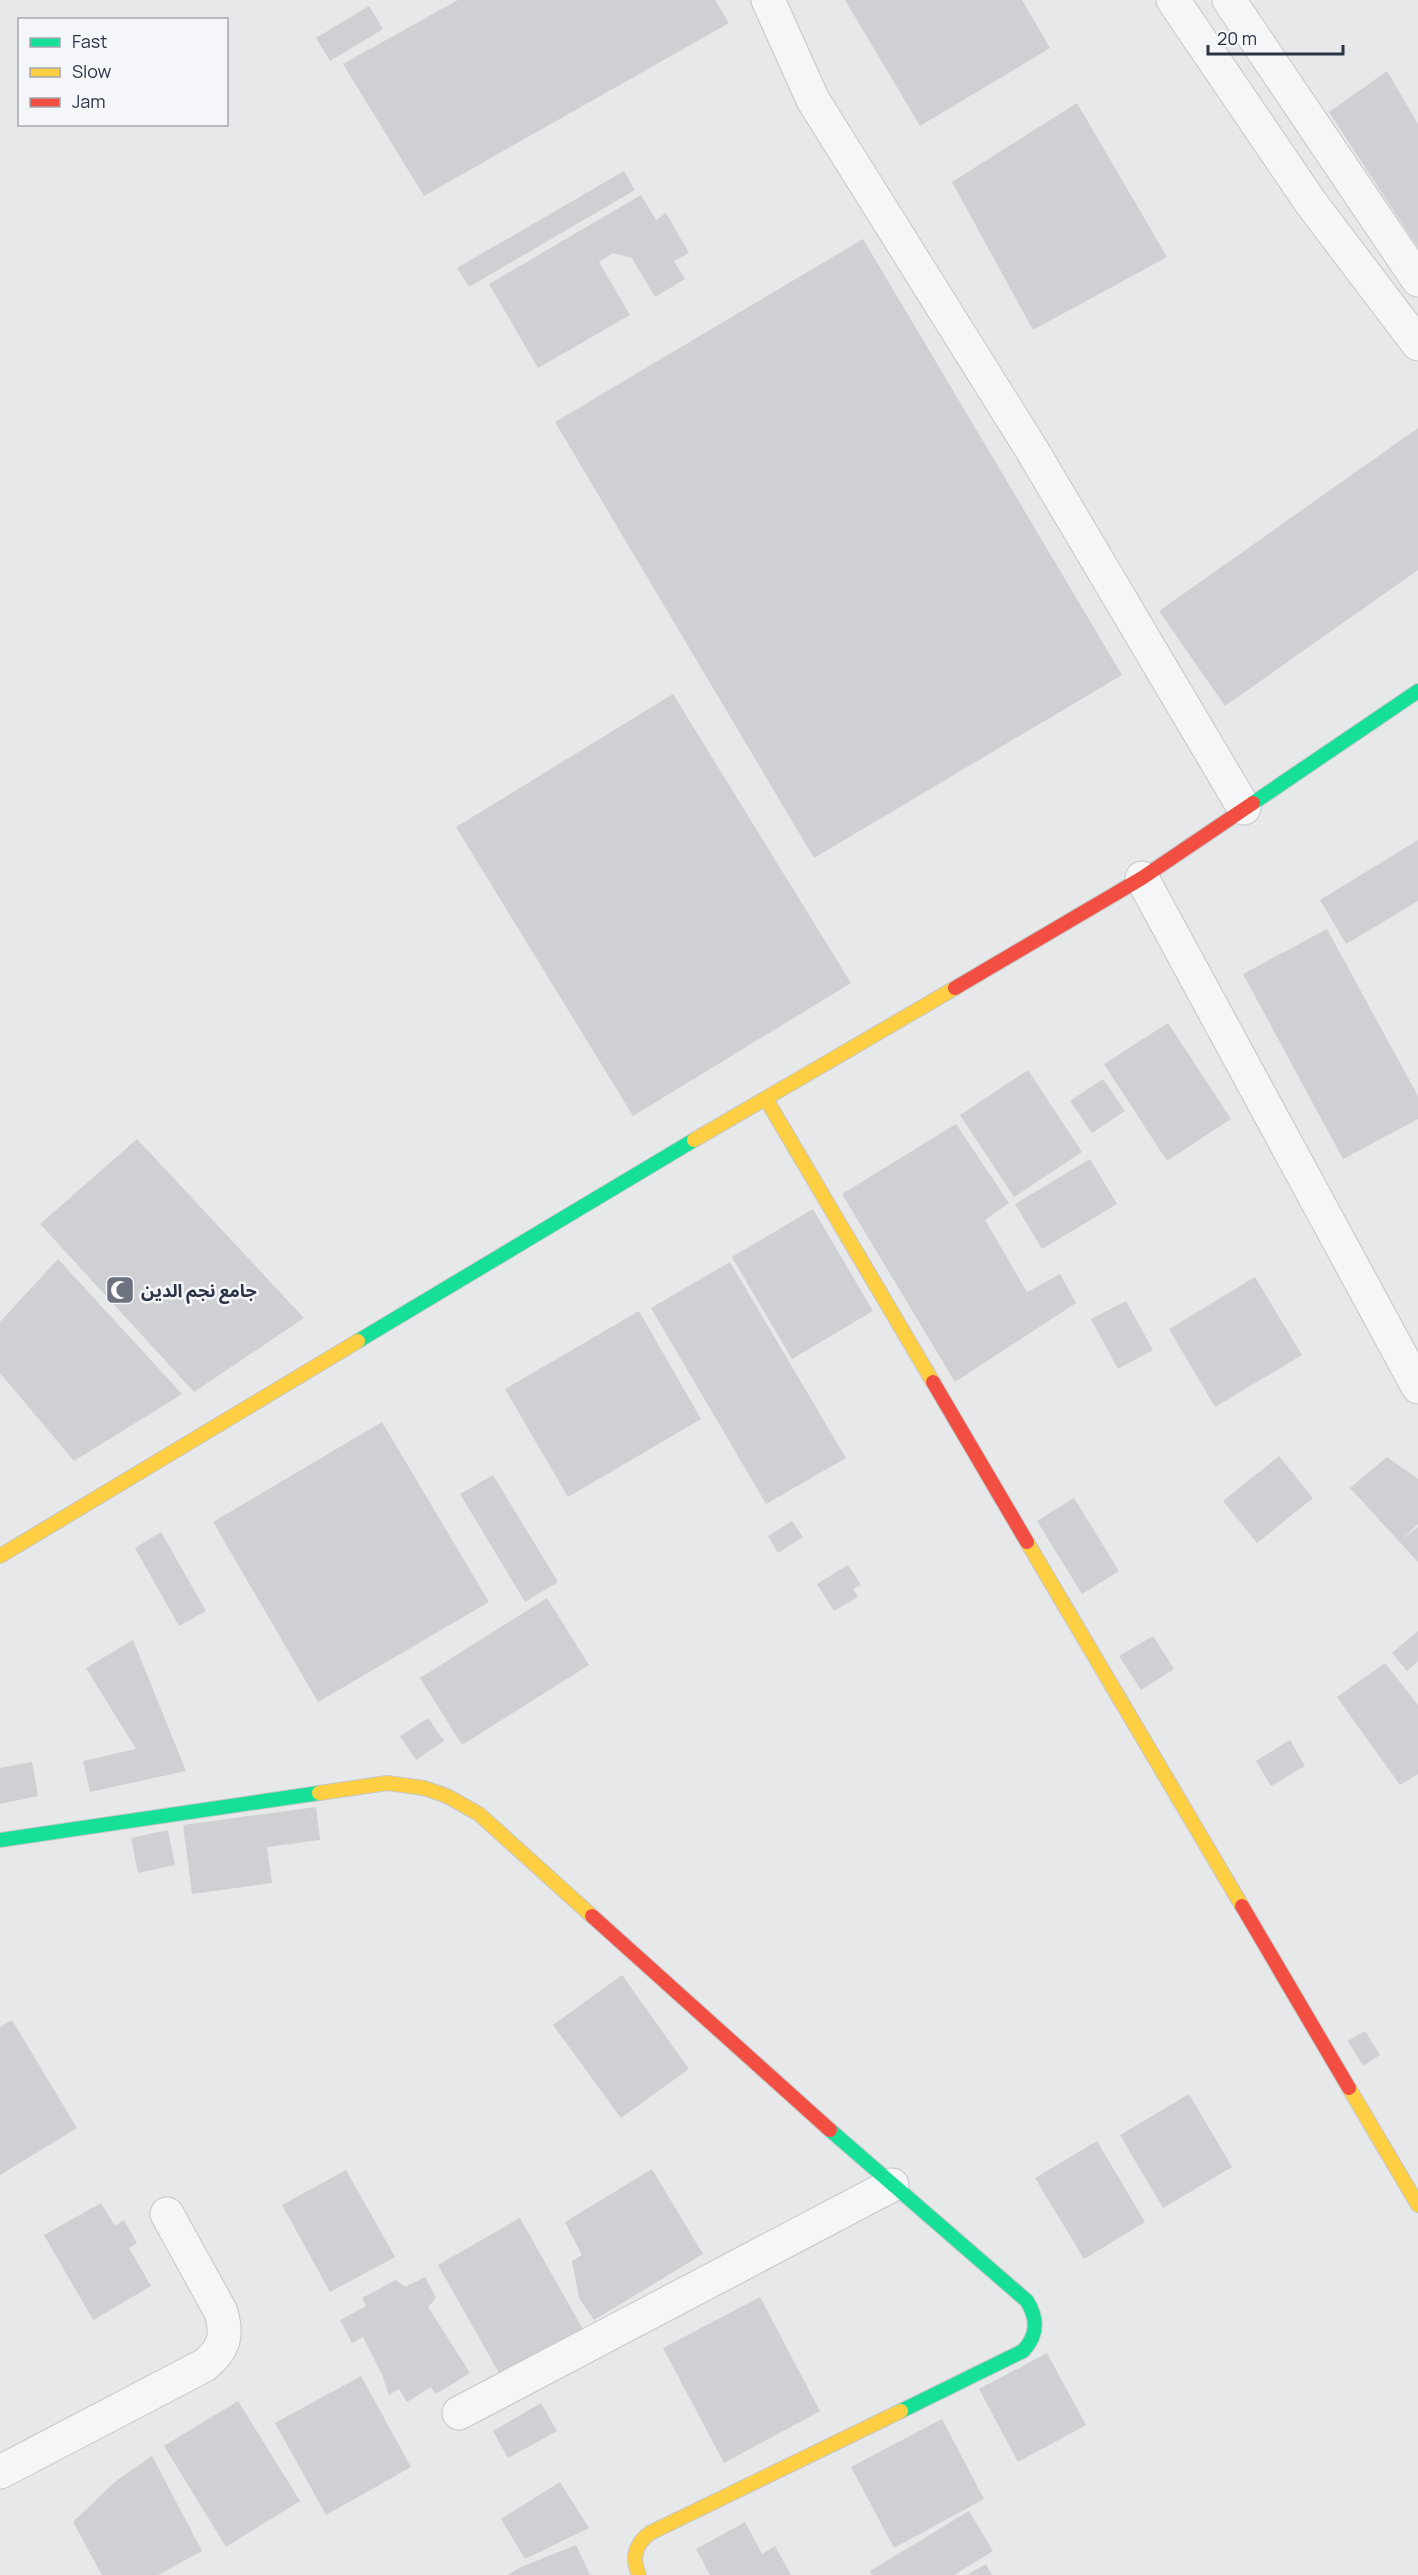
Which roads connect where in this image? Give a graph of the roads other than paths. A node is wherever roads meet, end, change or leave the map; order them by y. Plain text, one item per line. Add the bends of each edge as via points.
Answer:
1 (768, 0) edge
2 (1173, 0) edge
3 (1231, 1) edge
4 (1418, 280) edge
5 (1418, 344) edge
6 (1418, 691) edge
7 (1244, 808) junction
8 (1142, 878) junction
9 (766, 1099) junction
10 (1418, 1387) edge
11 (0, 1556) edge
12 (0, 1840) edge
13 (892, 2185) junction
14 (1418, 2205) edge
15 (167, 2214) dead end
16 (459, 2413) dead end
17 (0, 2472) edge
18 (639, 2575) edge

1 - 7 street via 813,100 1032,450
2 - 5 street via 1311,203
3 - 4 street
6 - 7 street
7 - 8 street
8 - 9 street
8 - 10 street
9 - 11 street
9 - 14 street
12 - 13 street via 387,1783 445,1794 479,1814
13 - 16 street
13 - 18 street via 1027,2301 1036,2324 1031,2343 1023,2351 650,2532 634,2550
15 - 17 street via 226,2326 224,2342 216,2355 205,2365

